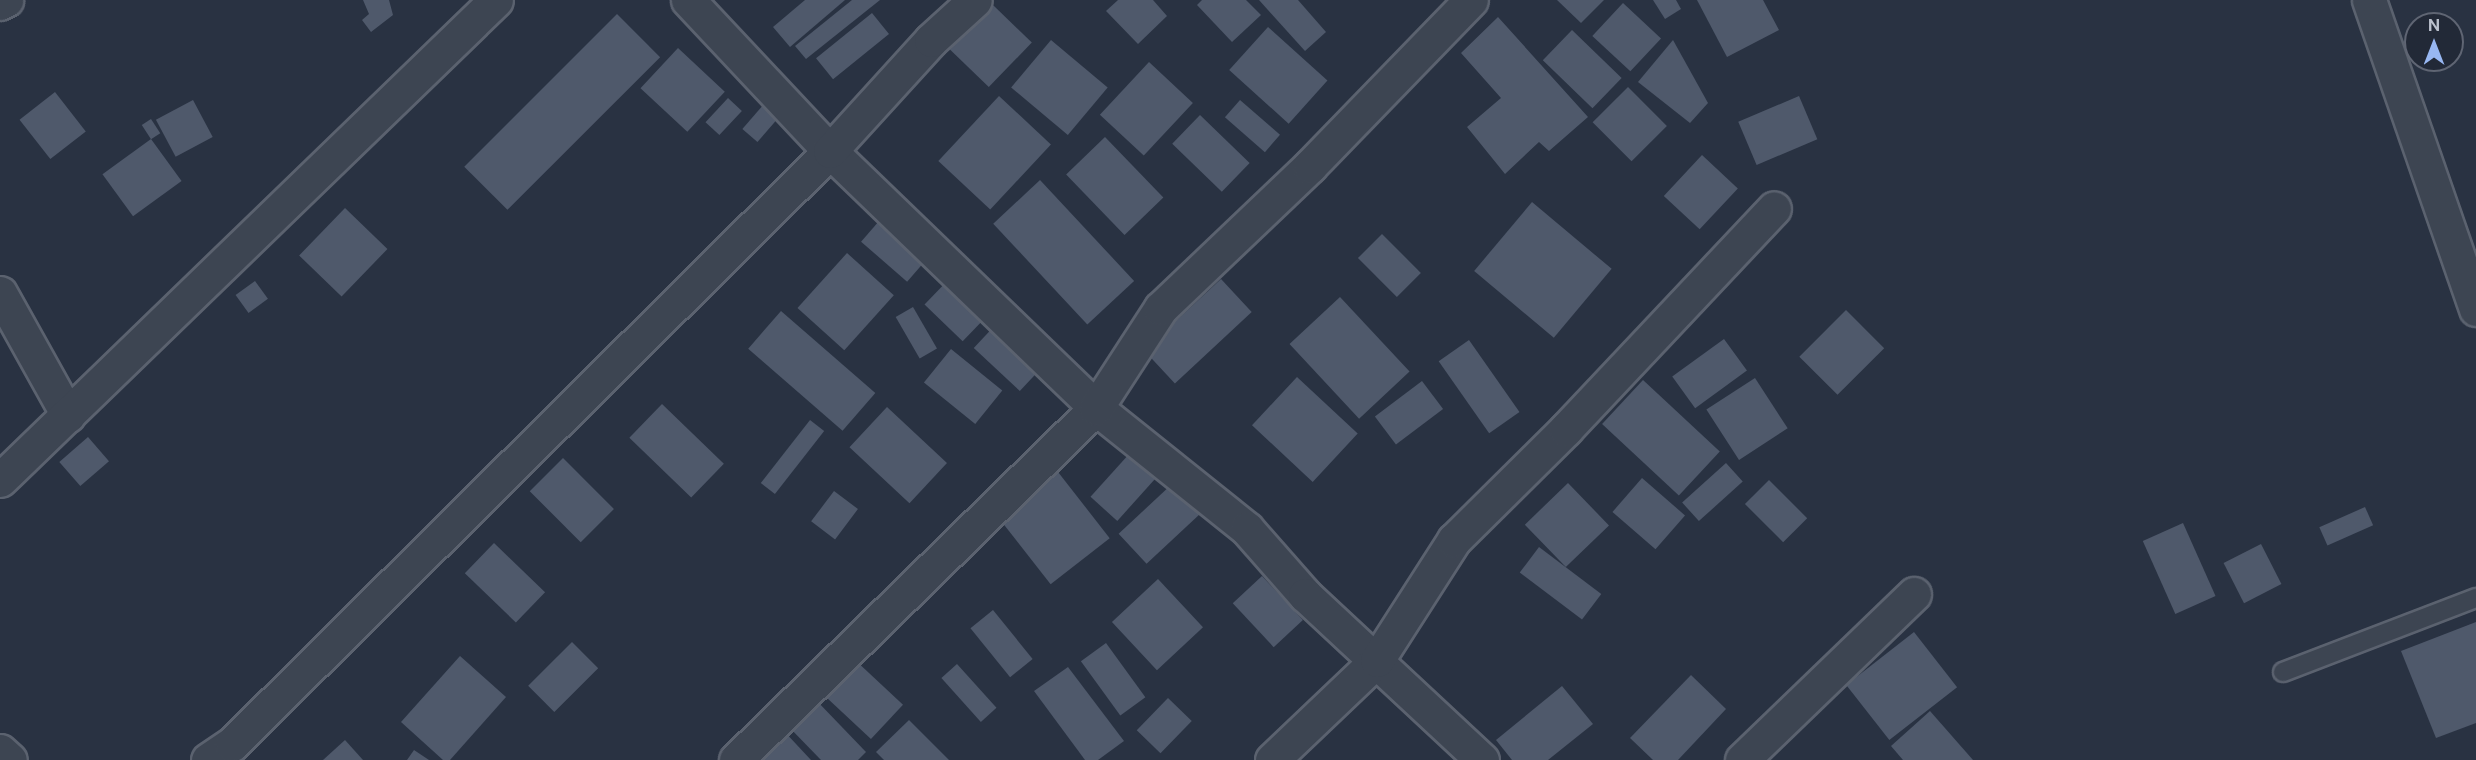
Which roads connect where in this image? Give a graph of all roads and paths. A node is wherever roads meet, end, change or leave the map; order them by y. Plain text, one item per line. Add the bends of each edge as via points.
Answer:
1 (6, 0) edge
2 (496, 0) edge
3 (688, 0) edge
4 (975, 0) edge
5 (1471, 0) edge
6 (2369, 0) edge
7 (0, 3) edge
8 (830, 151) junction
9 (1774, 208) dead end
10 (0, 293) edge
11 (2476, 309) edge
12 (1096, 408) junction
13 (68, 415) junction
14 (0, 480) edge
15 (1914, 594) dead end
16 (2476, 598) edge
17 (1377, 660) junction
18 (2283, 672) dead end
19 (0, 750) edge
20 (10, 760) edge
21 (208, 760) edge
22 (736, 760) edge
23 (1272, 760) edge
24 (1482, 760) edge
25 (1742, 760) edge

1 - 7 street
2 - 13 street
3 - 8 street
4 - 8 street via 931,40
5 - 12 street via 1310,166 1161,308
6 - 11 street
8 - 12 street
8 - 21 street via 232,744
9 - 17 street via 1574,420 1454,540
10 - 13 street
12 - 17 street via 1247,529 1305,595
12 - 22 street
13 - 14 street
15 - 25 street
16 - 18 lane
17 - 23 street
17 - 24 street
19 - 20 street

